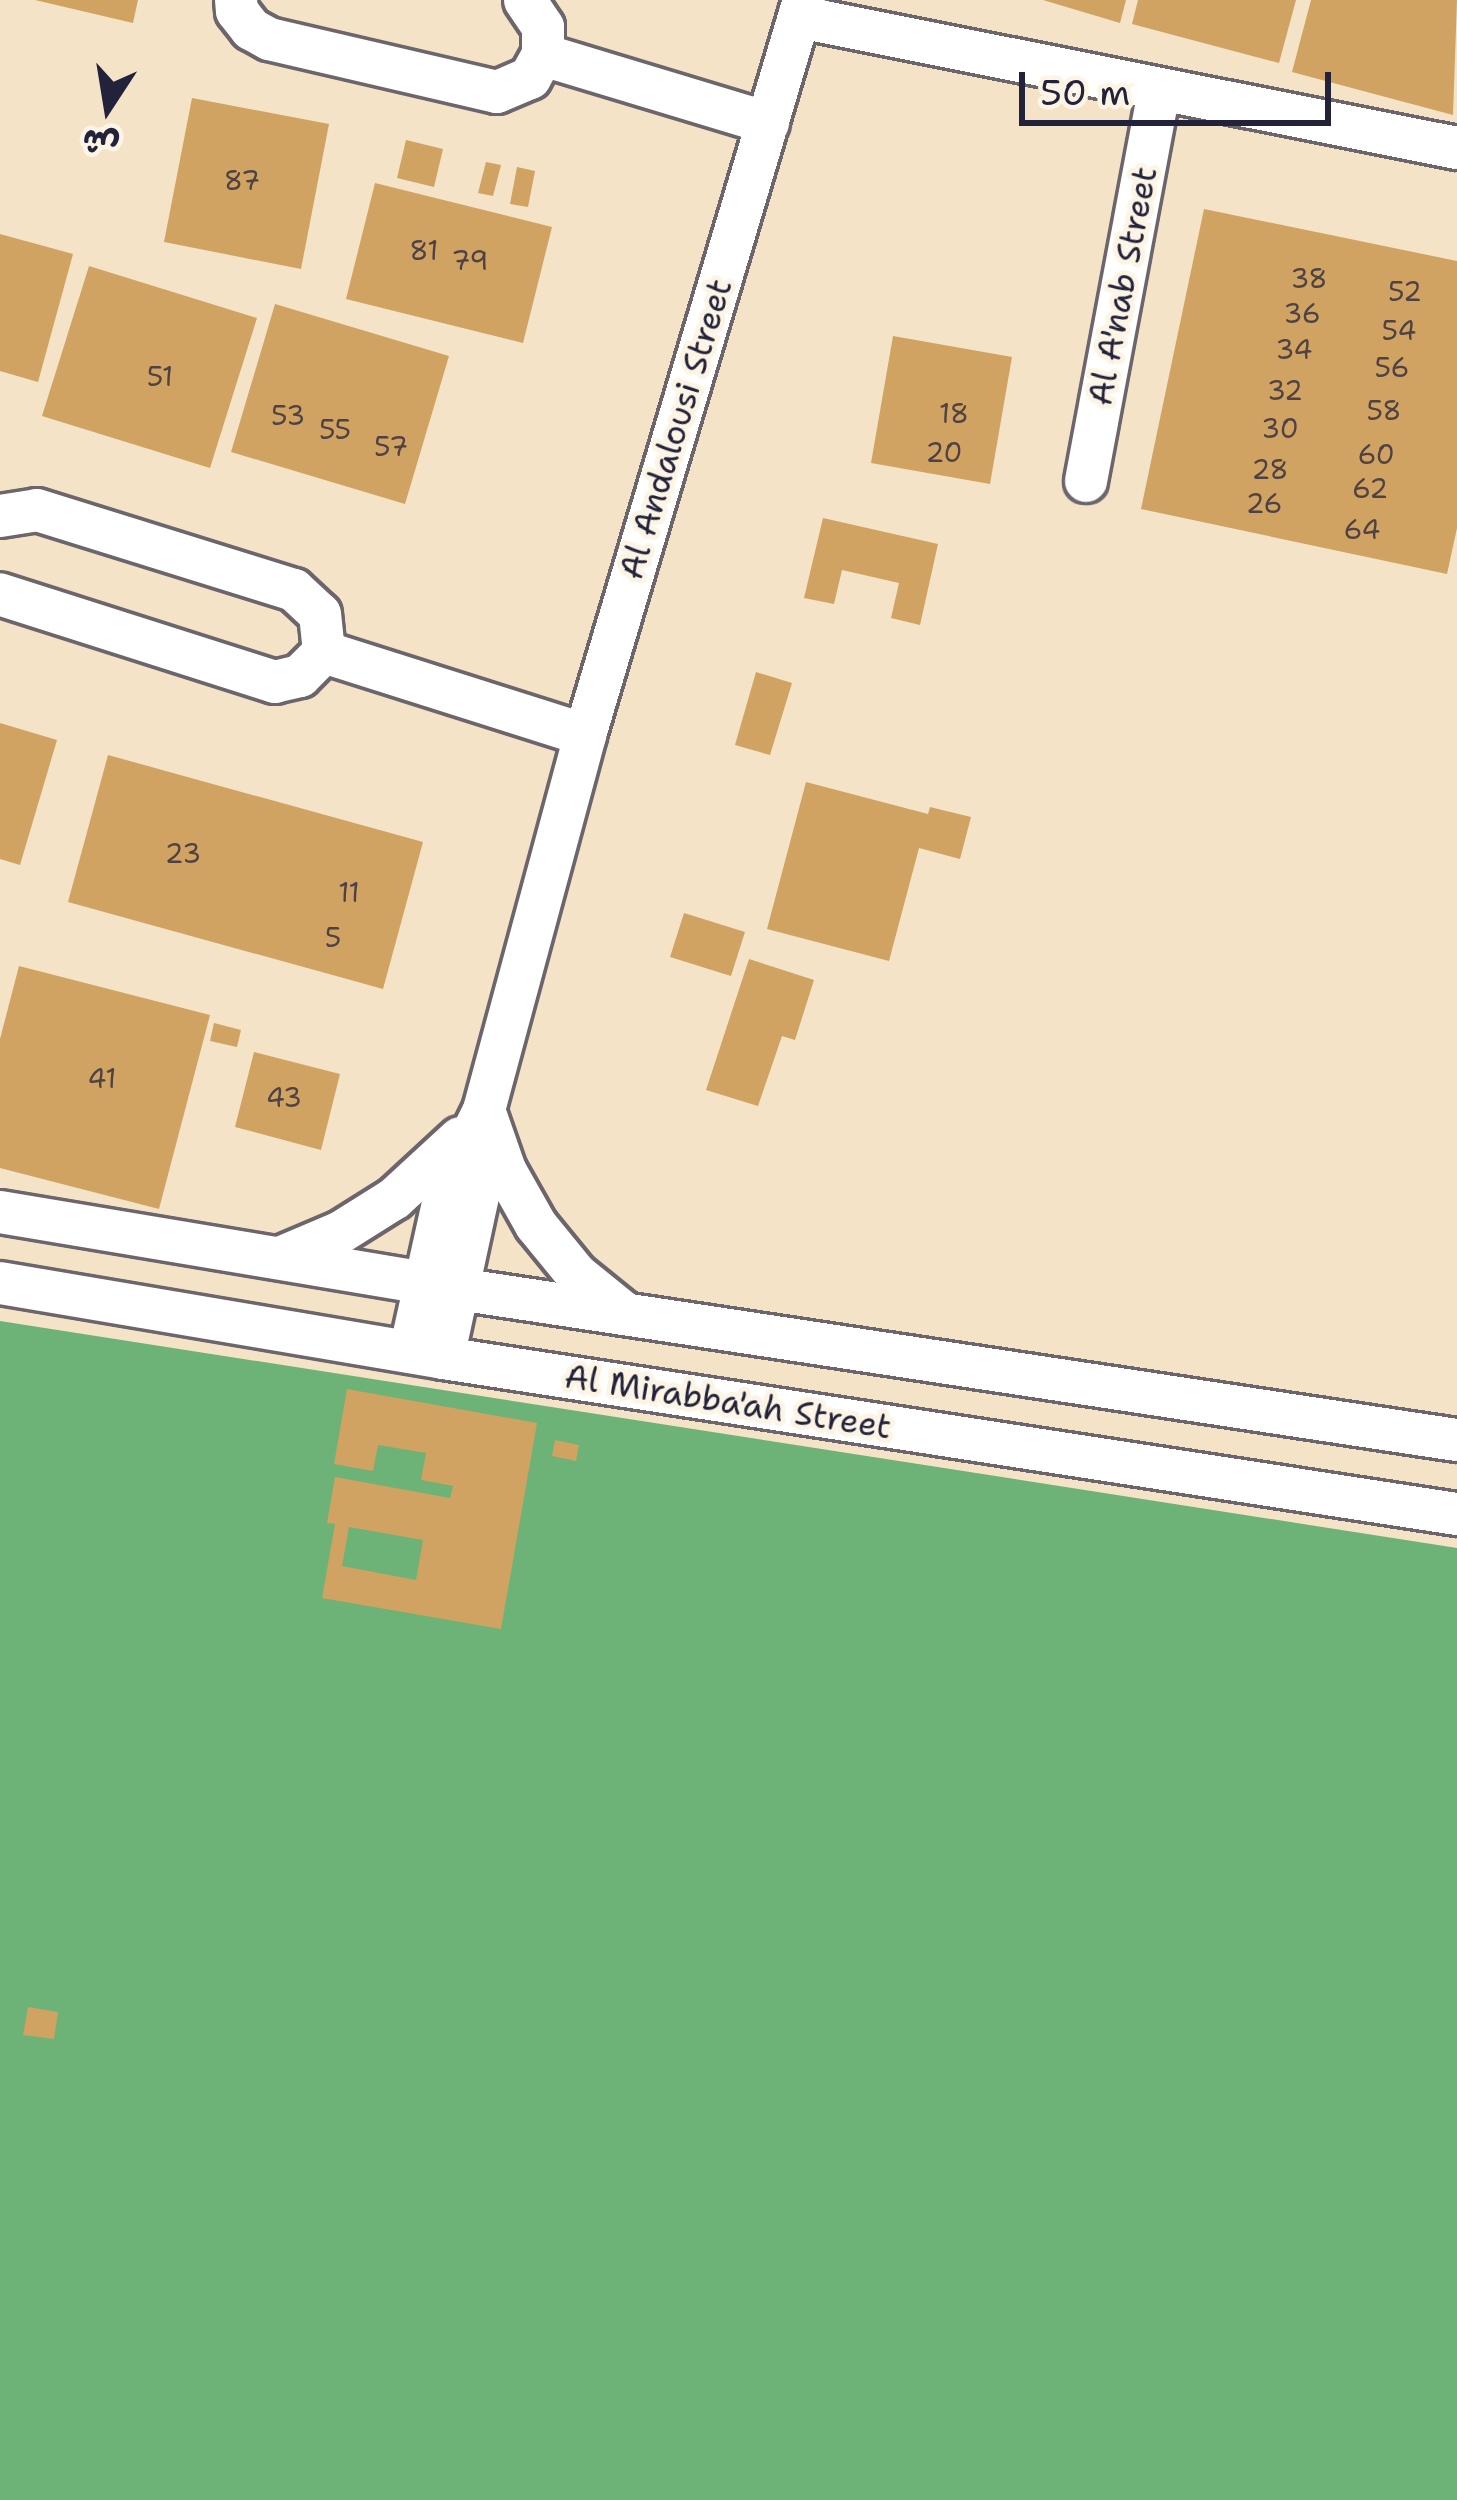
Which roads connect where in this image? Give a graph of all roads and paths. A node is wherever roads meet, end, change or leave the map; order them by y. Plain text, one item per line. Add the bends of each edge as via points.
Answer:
1 (236, 0) edge
2 (525, 0) edge
3 (802, 8) edge
4 (543, 55) junction
5 (1159, 90) junction
6 (767, 123) junction
7 (1457, 148) edge
8 (1086, 482) dead end
9 (0, 516) edge
10 (0, 594) edge
11 (324, 652) junction
12 (585, 735) junction
13 (484, 1110) junction
14 (0, 1212) edge
15 (282, 1257) junction
16 (0, 1283) edge
17 (441, 1286) junction
18 (626, 1314) junction
19 (426, 1355) junction
20 (1457, 1440) edge
21 (1457, 1514) edge

1 - 4 street via 251,29 269,39 472,89 518,87
2 - 4 street via 543,27
3 - 5 street
3 - 6 street, Al Andalousi Street
4 - 6 street
5 - 7 street
5 - 8 street, Al A'nab Street
6 - 12 street, Al Andalousi Street
9 - 11 street via 37,510 294,590 320,614
10 - 11 street via 275,682 301,676
11 - 12 street
12 - 13 street, Al Andalousi Street
13 - 15 street via 394,1198
13 - 17 street, Al Andalousi Street via 447,1185
13 - 18 street via 536,1225 576,1274
14 - 15 street
15 - 17 street
16 - 19 street, Al Mirabba'ah Street
17 - 18 street
17 - 19 street, Al Andalousi Street
18 - 20 street
19 - 21 street, Al Mirabba'ah Street

